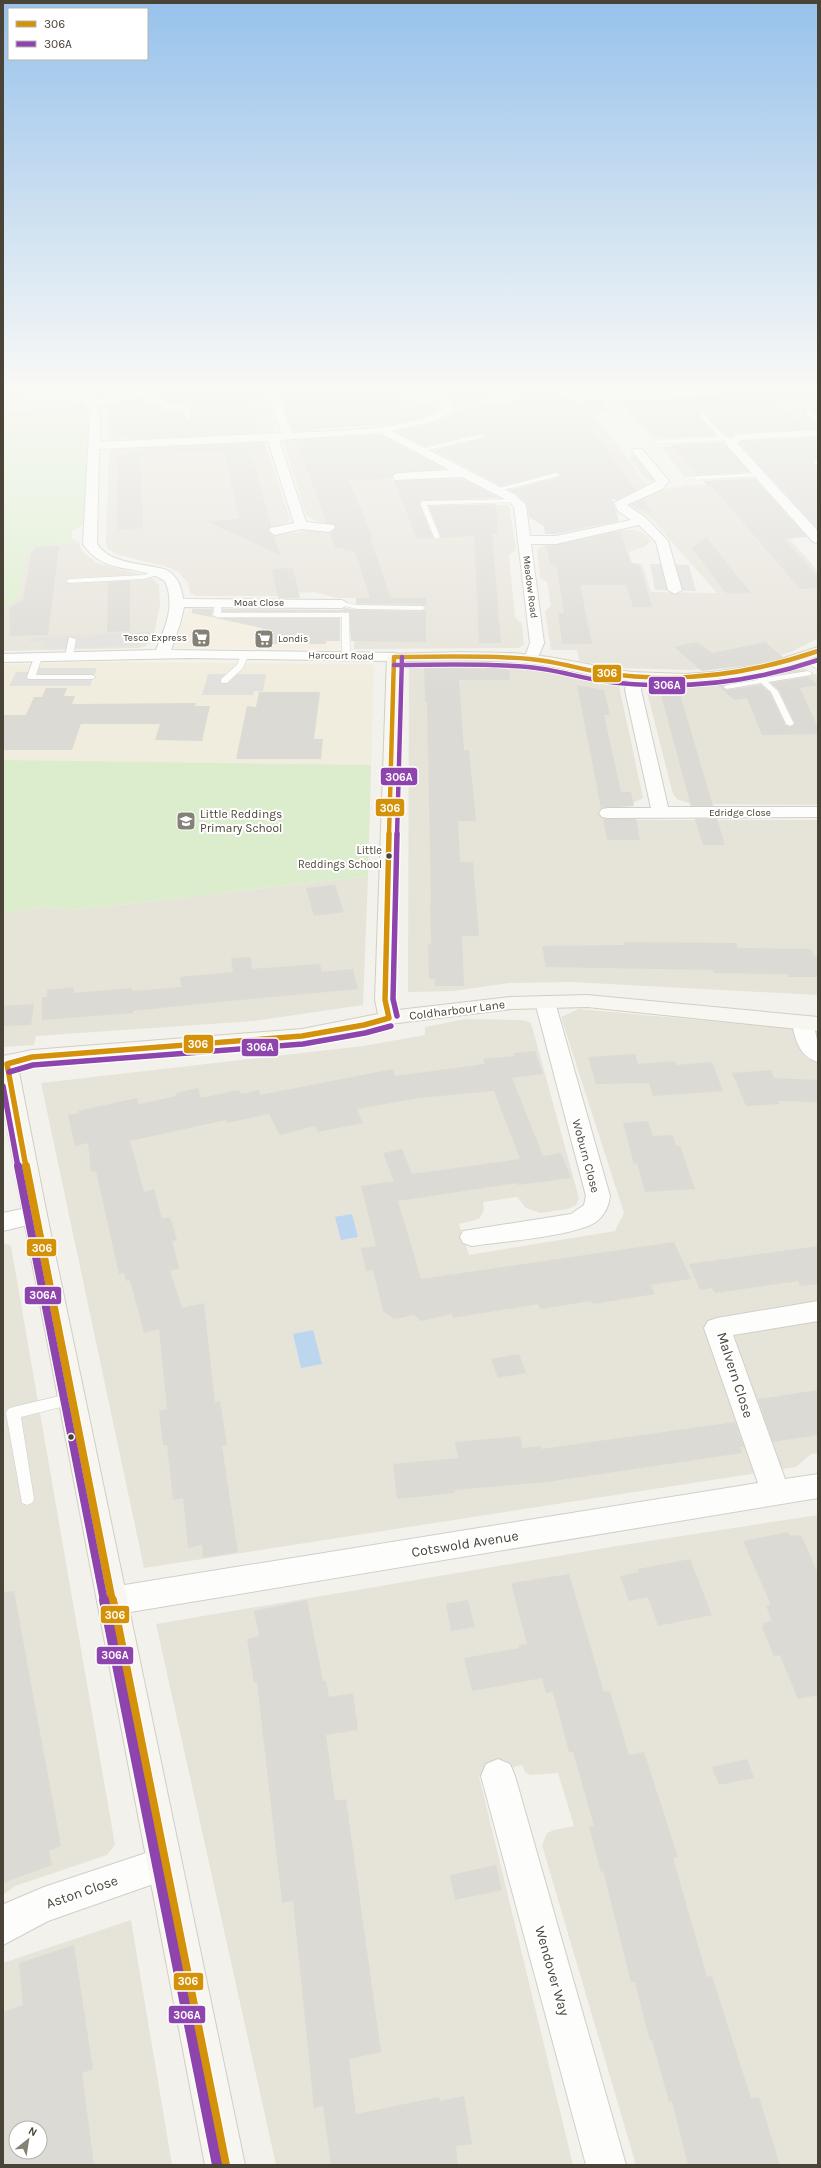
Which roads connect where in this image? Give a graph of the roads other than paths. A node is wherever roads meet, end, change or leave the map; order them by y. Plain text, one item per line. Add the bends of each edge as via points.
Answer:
1 (93, 489) edge
2 (289, 489) edge
3 (498, 489) edge
4 (651, 489) edge
5 (773, 489) edge
6 (495, 490) joint
7 (517, 501) junction
8 (642, 521) junction
9 (301, 525) junction
10 (329, 528) dead end
11 (275, 532) dead end
12 (437, 537) dead end
13 (818, 539) edge
14 (524, 540) junction
15 (159, 573) junction
16 (69, 581) dead end
17 (676, 590) dead end
18 (177, 603) junction
19 (218, 603) junction
20 (342, 604) joint
21 (422, 608) dead end
22 (72, 639) dead end
23 (818, 651) edge
24 (162, 654) junction
25 (245, 654) junction
26 (346, 655) junction
27 (69, 656) junction
28 (38, 657) junction
29 (394, 657) junction
30 (3, 658) edge
31 (802, 658) junction
32 (532, 659) junction
33 (818, 666) edge
34 (750, 672) junction
35 (808, 673) dead end
36 (92, 677) dead end
37 (635, 677) junction
38 (224, 681) dead end
39 (763, 682) junction
40 (727, 687) dead end
41 (790, 724) dead end
42 (818, 812) edge
43 (608, 813) dead end
44 (661, 813) junction
45 (545, 1002) junction
46 (390, 1018) junction
47 (810, 1024) edge
48 (818, 1055) edge
49 (5, 1063) edge
50 (35, 1215) junction
51 (3, 1222) edge
52 (472, 1237) dead end
53 (818, 1311) edge
54 (72, 1399) junction
55 (818, 1486) edge
56 (776, 1493) junction
57 (27, 1499) dead end
58 (112, 1601) junction
59 (498, 1776) dead end
60 (164, 1864) junction
61 (3, 1927) edge
62 (225, 2165) edge
63 (606, 2165) edge

1 - 15 street via 90,544 92,549 112,561
2 - 9 street
3 - 6 lane
4 - 8 street via 620,503 622,508
5 - 13 street
6 - 7 street
7 - 12 lane via 423,503
7 - 14 street, Meadow Road via 521,508
8 - 14 street via 566,538
8 - 17 street via 662,541
9 - 10 street
9 - 11 street
14 - 32 street, Meadow Road via 537,643
15 - 16 lane
15 - 18 street via 168,576 173,582
18 - 19 street, Moat Close
18 - 24 street
19 - 20 street, Moat Close
19 - 26 lane via 217,615 346,615
20 - 21 lane via 357,607
22 - 27 lane
23 - 31 street, Harcourt Road
24 - 25 street, Harcourt Road
24 - 27 street, Harcourt Road
25 - 26 street, Harcourt Road
25 - 38 lane via 240,666
26 - 29 street, Harcourt Road
27 - 28 street, Harcourt Road
28 - 30 street, Harcourt Road
28 - 36 lane via 31,677
29 - 32 street, Harcourt Road
29 - 46 street via 385,1000
31 - 33 lane
31 - 34 street, Harcourt Road
32 - 37 street, Harcourt Road
34 - 37 street, Harcourt Road via 691,678
34 - 39 lane
35 - 39 lane
37 - 44 street via 634,690
39 - 40 lane
39 - 41 lane via 774,691
42 - 44 street, Edridge Close
43 - 44 street, Edridge Close
45 - 46 street, Coldharbour Lane via 511,1003
45 - 47 street, Coldharbour Lane via 587,1001
45 - 52 street, Woburn Close via 598,1196 597,1203 591,1214 576,1222
46 - 49 street, Coldharbour Lane via 302,1036 32,1057
47 - 48 street via 806,1042
49 - 50 street
50 - 51 street
50 - 54 street
53 - 56 street, Malvern Close via 717,1328
54 - 57 lane via 13,1414
54 - 58 street
55 - 56 street, Cotswold Avenue
56 - 58 street, Cotswold Avenue
58 - 60 street
59 - 63 street, Wendover Way
60 - 61 street, Aston Close via 44,1905 17,1917
60 - 62 street

